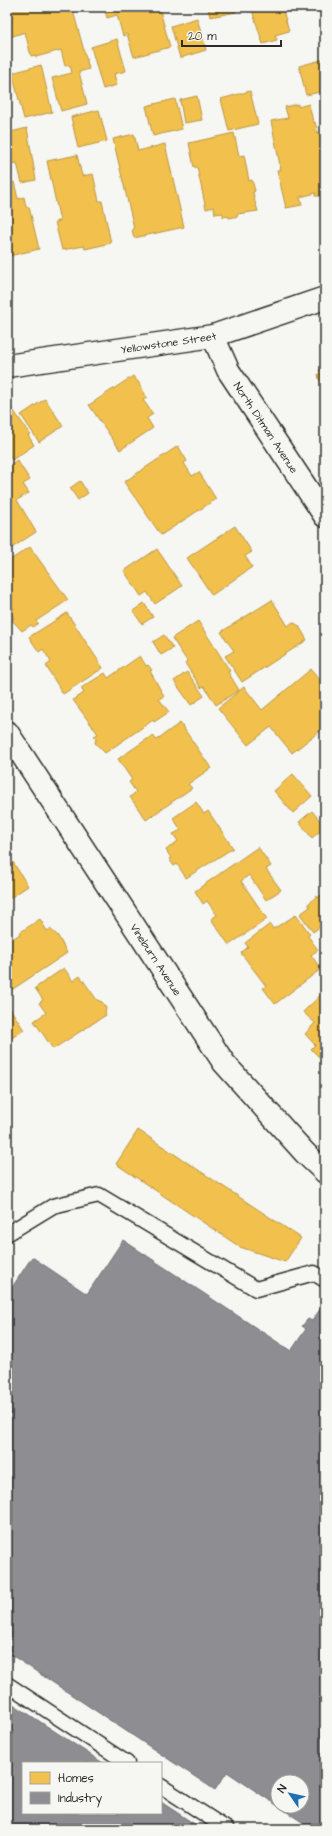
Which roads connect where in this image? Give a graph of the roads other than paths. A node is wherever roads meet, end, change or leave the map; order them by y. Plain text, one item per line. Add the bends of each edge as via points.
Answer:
1 (325, 298) edge
2 (214, 336) junction
3 (7, 366) edge
4 (325, 516) edge
5 (7, 732) edge
6 (325, 1172) edge
7 (7, 1234) edge
8 (325, 1280) edge
9 (7, 1684) edge
10 (125, 1762) edge
11 (162, 1787) edge
12 (227, 1829) edge

1 - 2 street, Yellowstone Street
2 - 3 street, Yellowstone Street
2 - 4 street, North Ditman Avenue via 228,370
5 - 6 street, Vineburn Avenue via 224,1063
7 - 8 lane via 53,1206 100,1195 256,1289 314,1273
9 - 10 lane
11 - 12 lane

